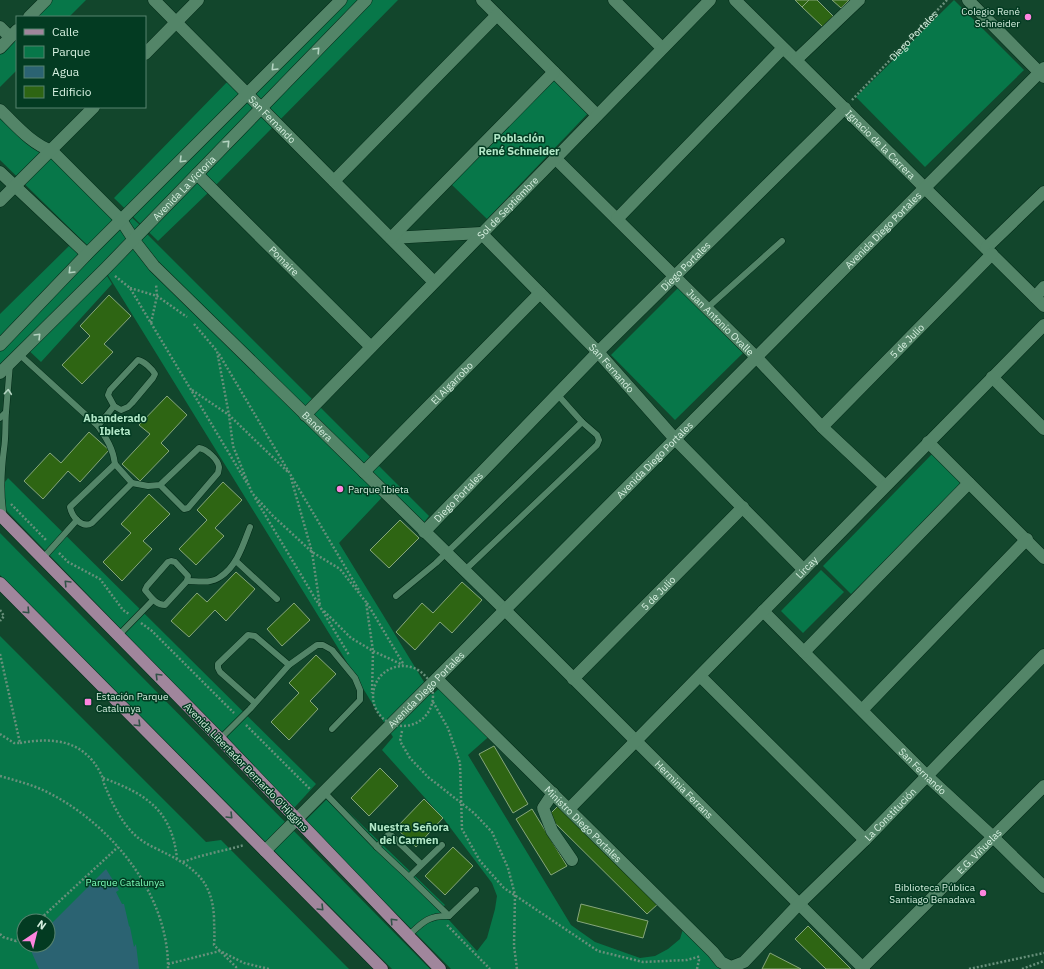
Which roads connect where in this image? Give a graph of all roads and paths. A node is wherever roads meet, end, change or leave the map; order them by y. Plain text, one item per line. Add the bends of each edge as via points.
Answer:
1 (46, 0) edge
2 (154, 0) edge
3 (198, 0) edge
4 (341, 0) edge
5 (366, 0) edge
6 (482, 0) edge
7 (614, 0) edge
8 (710, 0) edge
9 (735, 0) edge
10 (859, 0) edge
11 (947, 0) edge
12 (968, 0) edge
13 (497, 15) junction
14 (30, 16) edge
15 (177, 22) junction
16 (0, 27) edge
17 (14, 33) edge
18 (0, 48) edge
19 (662, 48) junction
20 (783, 48) junction
21 (146, 53) edge
22 (796, 60) junction
23 (554, 72) junction
24 (1043, 73) edge
25 (248, 94) junction
26 (93, 108) edge
27 (262, 108) junction
28 (845, 108) junction
29 (0, 110) edge
30 (597, 115) junction
31 (52, 151) junction
32 (555, 158) junction
33 (0, 172) edge
34 (197, 174) junction
35 (334, 181) junction
36 (15, 186) junction
37 (926, 188) junction
38 (1044, 192) edge
39 (0, 201) edge
40 (617, 218) junction
41 (121, 220) junction
42 (481, 233) junction
43 (390, 238) junction
44 (133, 240) junction
45 (782, 241) dead end
46 (989, 251) junction
47 (87, 254) junction
48 (154, 266) junction
49 (106, 268) junction
50 (674, 276) junction
51 (434, 282) junction
52 (1044, 287) edge
53 (130, 288) junction
54 (540, 293) junction
55 (157, 296) junction
56 (1035, 297) junction
57 (1044, 306) edge
58 (706, 309) junction
59 (151, 324) junction
60 (1044, 325) edge
61 (205, 331) dead end
62 (0, 345) edge
63 (371, 346) junction
64 (217, 351) junction
65 (598, 352) junction
66 (19, 354) junction
67 (756, 358) junction
68 (10, 363) junction
69 (0, 373) edge
70 (992, 377) junction
71 (190, 390) junction
72 (557, 394) junction
73 (114, 406) junction
74 (6, 412) junction
75 (229, 414) junction
76 (305, 415) junction
77 (0, 418) edge
78 (582, 422) junction
79 (98, 426) junction
80 (822, 427) junction
81 (1044, 429) edge
82 (675, 439) junction
83 (928, 442) junction
84 (1, 454) edge
85 (115, 464) junction
86 (364, 472) junction
87 (291, 475) junction
88 (132, 483) junction
89 (969, 483) junction
90 (160, 485) junction
91 (885, 486) junction
92 (252, 493) junction
93 (1, 494) junction
94 (743, 507) junction
95 (2, 517) edge
96 (77, 520) junction
97 (250, 527) dead end
98 (424, 532) junction
99 (1026, 539) junction
100 (52, 546) junction
101 (312, 552) junction
102 (446, 554) junction
103 (42, 558) junction
104 (1044, 558) edge
105 (236, 561) junction
106 (804, 570) junction
107 (464, 571) junction
108 (187, 581) junction
109 (0, 583) edge
110 (396, 596) dead end
111 (277, 599) dead end
112 (153, 600) junction
113 (366, 602) junction
114 (321, 607) junction
115 (0, 610) edge
116 (505, 610) junction
117 (763, 612) junction
118 (136, 619) junction
119 (0, 621) edge
120 (118, 636) junction
121 (373, 651) junction
122 (804, 652) junction
123 (0, 654) edge
124 (1044, 655) edge
125 (352, 660) dead end
126 (289, 665) junction
127 (700, 676) junction
128 (573, 678) junction
129 (437, 679) junction
130 (368, 687) dead end
131 (433, 702) dead end
132 (255, 703) junction
133 (862, 710) junction
134 (240, 719) junction
135 (403, 727) dead end
136 (332, 729) dead end
137 (0, 734) edge
138 (220, 739) junction
139 (636, 741) junction
140 (20, 743) junction
141 (0, 776) edge
142 (927, 776) junction
143 (103, 778) junction
144 (1044, 786) edge
145 (553, 793) junction
146 (321, 795) junction
147 (461, 802) junction
148 (569, 809) junction
149 (296, 820) junction
150 (993, 837) junction
151 (865, 840) junction
152 (254, 841) junction
153 (442, 844) dead end
154 (118, 847) junction
155 (377, 847) junction
156 (265, 852) junction
157 (177, 859) junction
158 (572, 860) dead end
159 (183, 862) junction
160 (421, 864) junction
161 (409, 877) junction
162 (1044, 887) edge
163 (476, 890) dead end
164 (515, 895) junction
165 (799, 904) junction
166 (47, 913) edge
167 (437, 916) junction
168 (449, 916) junction
169 (0, 934) edge
170 (408, 936) junction
171 (16, 941) edge
172 (220, 951) junction
173 (713, 952) junction
174 (1044, 953) edge
175 (698, 956) junction
176 (1044, 961) edge
177 (168, 964) junction
178 (731, 967) joint
179 (864, 968) edge
180 (168, 969) edge
181 (236, 969) edge
182 (269, 969) edge
183 (382, 969) edge
184 (440, 969) edge
185 (490, 969) edge
186 (517, 969) edge
187 (697, 969) edge
188 (969, 969) edge
189 (1022, 969) edge

1 - 14 street
2 - 15 street, San Fernando
3 - 15 street
4 -> 25 street, Avenida La Victoria
27 -> 5 street, Avenida La Victoria
6 - 13 street
7 - 19 street
8 - 19 street, Sol de Septiembre
9 - 20 street, Ignacio de la Carrera
10 - 22 street
11 - 28 path, Diego Portales
12 - 24 street
13 - 23 street
13 - 35 street
15 - 21 street
15 - 25 street, San Fernando
16 - 17 street
17 - 18 street
19 - 30 street, Sol de Septiembre
20 - 22 street, Ignacio de la Carrera
20 - 40 street
22 - 28 street, Ignacio de la Carrera
23 - 30 street
23 - 43 street
24 - 37 street, Avenida Diego Portales
25 - 27 street, San Fernando
25 -> 41 street, Avenida La Victoria
26 - 31 street
34 -> 27 street, Avenida La Victoria
27 - 35 street, San Fernando
28 - 37 street, Ignacio de la Carrera
28 - 50 street, Diego Portales
29 - 31 street, Bandera via 33,141 42,148
30 - 32 street, Sol de Septiembre
31 - 36 street
31 - 41 street, Bandera
32 - 40 street, Juan Antonio Ovalle
32 - 42 street, Sol de Septiembre
33 - 36 street
34 - 44 street, Avenida La Victoria
34 - 63 street, Pomaire
35 - 43 street, San Fernando
36 - 39 street
36 - 47 street
37 - 46 street, Ignacio de la Carrera
37 - 67 street, Avenida Diego Portales
38 - 46 street, 5 de Julio
40 - 50 street, Juan Antonio Ovalle
41 - 44 street, Bandera
41 - 47 street, Avenida La Victoria
42 - 43 street
42 - 51 street, Sol de Septiembre
42 - 54 street, San Fernando
43 - 51 street, San Fernando
44 - 48 street, Bandera
44 - 49 street, Avenida La Victoria
45 - 58 lane
46 - 56 street, Ignacio de la Carrera
46 - 80 street, 5 de Julio
47 -> 62 street, Avenida La Victoria
48 - 55 path
48 - 76 street, Bandera
49 - 53 path
66 -> 49 street, Avenida La Victoria
50 - 58 street, Juan Antonio Ovalle
50 - 65 street, Diego Portales
51 - 63 street, Sol de Septiembre
52 - 56 street
53 - 55 path
53 - 59 path
54 - 65 street, San Fernando
54 - 86 street, El Algarrobo
55 - 59 path
55 - 64 path via 189,319
56 - 57 street, Ignacio de la Carrera
58 - 67 street, Juan Antonio Ovalle
59 - 71 path
60 - 70 street, Lircay
61 - 64 path
63 - 76 street, Sol de Septiembre
64 - 75 path
64 - 87 path
65 - 72 street, Diego Portales
65 - 82 street, San Fernando
66 - 68 street, Avenida La Victoria
66 - 79 lane
67 - 80 street, Juan Antonio Ovalle
67 - 82 street, Avenida Diego Portales
68 - 69 street, Avenida La Victoria
74 -> 68 lane
70 - 81 street
70 - 83 street, Lircay
71 - 75 path
71 - 92 path
72 - 78 lane
72 - 98 street, Diego Portales
73 - 73 lane via 121,410 128,407 153,378 153,370 138,360 110,390 108,395
73 - 79 lane
74 - 77 lane
74 - 84 lane via 4,449
75 - 87 path
75 - 92 path via 233,446
76 - 86 street, Bandera
78 - 102 lane
78 - 107 lane via 597,435 597,445
79 - 85 lane via 110,444
80 - 91 street, Juan Antonio Ovalle
82 - 94 street, San Fernando
82 - 116 street, Avenida Diego Portales
83 - 89 street
83 - 91 street, Lircay
84 - 93 lane
85 - 88 lane
85 - 96 lane via 70,507
86 - 98 street, Bandera
87 - 101 path
87 - 113 path
88 - 90 lane
88 - 96 lane via 92,523 88,525
89 - 99 street
89 - 122 street
90 - 90 lane via 184,509 188,508 218,473 217,461 203,448 199,448
91 - 106 street, Lircay
92 - 101 path
92 - 114 path
93 - 95 lane
93 - 100 path
94 - 106 street, San Fernando
94 - 128 street, 5 de Julio
95 - 103 main road, Avenida Libertador Bernardo O'Higgins
96 - 100 lane
97 - 105 lane
98 - 102 street, Bandera
99 - 104 street
99 - 133 street
100 - 103 lane
100 - 118 path via 68,562 100,579 123,610
101 - 113 path via 340,568
101 - 114 path
102 - 107 street, Bandera
102 - 110 lane
120 -> 103 main road, Avenida Libertador Bernardo O'Higgins
105 - 108 lane via 220,578 204,582
105 - 111 lane
106 - 117 street, Lircay
107 - 116 street, Bandera
108 - 112 lane via 165,604 161,605
108 - 112 lane via 187,574 171,560 146,586
109 -> 152 main road
112 - 118 lane
113 - 121 path
113 - 121 path via 404,665
114 - 121 path via 351,638
114 - 125 path
115 - 119 path via 4,616
116 - 128 street, Herminia Ferrans
116 - 129 street, Avenida Diego Portales
117 - 122 street, San Fernando
117 - 127 street, Lircay
118 - 120 lane
118 - 134 path via 152,630
138 -> 120 main road, Avenida Libertador Bernardo O'Higgins
121 - 130 path via 372,693
122 - 133 street, San Fernando
123 - 140 path
124 - 142 street, La Constitución
126 - 132 lane
126 - 132 lane via 255,636 248,635 218,664 220,672
126 - 136 lane via 317,645 324,646 332,650 355,678 360,690 360,700
127 - 139 street, Lircay
127 - 151 street
128 - 139 street, Herminia Ferrans
129 - 145 street, Ministro Diego Portales
129 - 146 street, Avenida Diego Portales
131 - 147 path via 448,728 460,763
132 - 134 lane
133 - 142 street, San Fernando
134 - 138 lane
134 - 146 path
135 - 147 path via 400,742 410,758 428,777
137 - 140 path via 14,743
138 - 149 main road, Avenida Libertador Bernardo O'Higgins
139 - 148 street, Lircay
139 - 165 street, Herminia Ferrans
140 - 143 path via 41,740 69,744 90,758
141 - 154 path via 36,787 58,798 91,820
142 - 150 street, San Fernando
142 - 151 street, La Constitución
143 - 157 path via 116,810 134,835
143 - 157 path via 137,792 155,807 173,834
144 - 150 street, E.G. Viñuelas
145 - 148 street, Ministro Diego Portales
145 - 158 street via 543,808 552,831
146 - 149 street, Avenida Diego Portales
146 - 155 lane
147 - 164 path via 492,832 508,868
147 - 164 path via 462,829 480,861 504,888
148 - 173 street, Ministro Diego Portales
149 - 156 street, Avenida Diego Portales
170 -> 149 main road, Avenida Libertador Bernardo O'Higgins
150 - 162 street, San Fernando
150 - 179 street, E.G. Viñuelas
151 - 165 street, La Constitución
152 - 156 main road
152 - 159 path
153 - 160 lane
154 - 166 path
154 - 177 path via 142,880 154,904
155 - 160 lane via 388,835 392,836
155 - 161 lane
156 -> 183 main road
157 - 159 path
159 - 172 path via 199,876 210,892 214,906 214,945
160 - 161 lane
161 - 168 lane
163 - 168 lane
164 - 175 path via 598,951 643,962 687,960
164 - 186 path via 514,946
165 - 178 street, La Constitución via 744,962
165 - 179 street, Herminia Ferrans
167 - 168 lane
167 - 170 lane via 425,921
167 - 185 path
169 - 171 path
170 - 184 main road, Avenida Libertador Bernardo O'Higgins
172 - 177 path
172 - 181 path
172 - 182 path via 244,963
173 - 175 path
173 - 178 street, Ministro Diego Portales via 721,962
174 - 188 path
175 - 187 path
176 - 189 path
177 - 180 path

